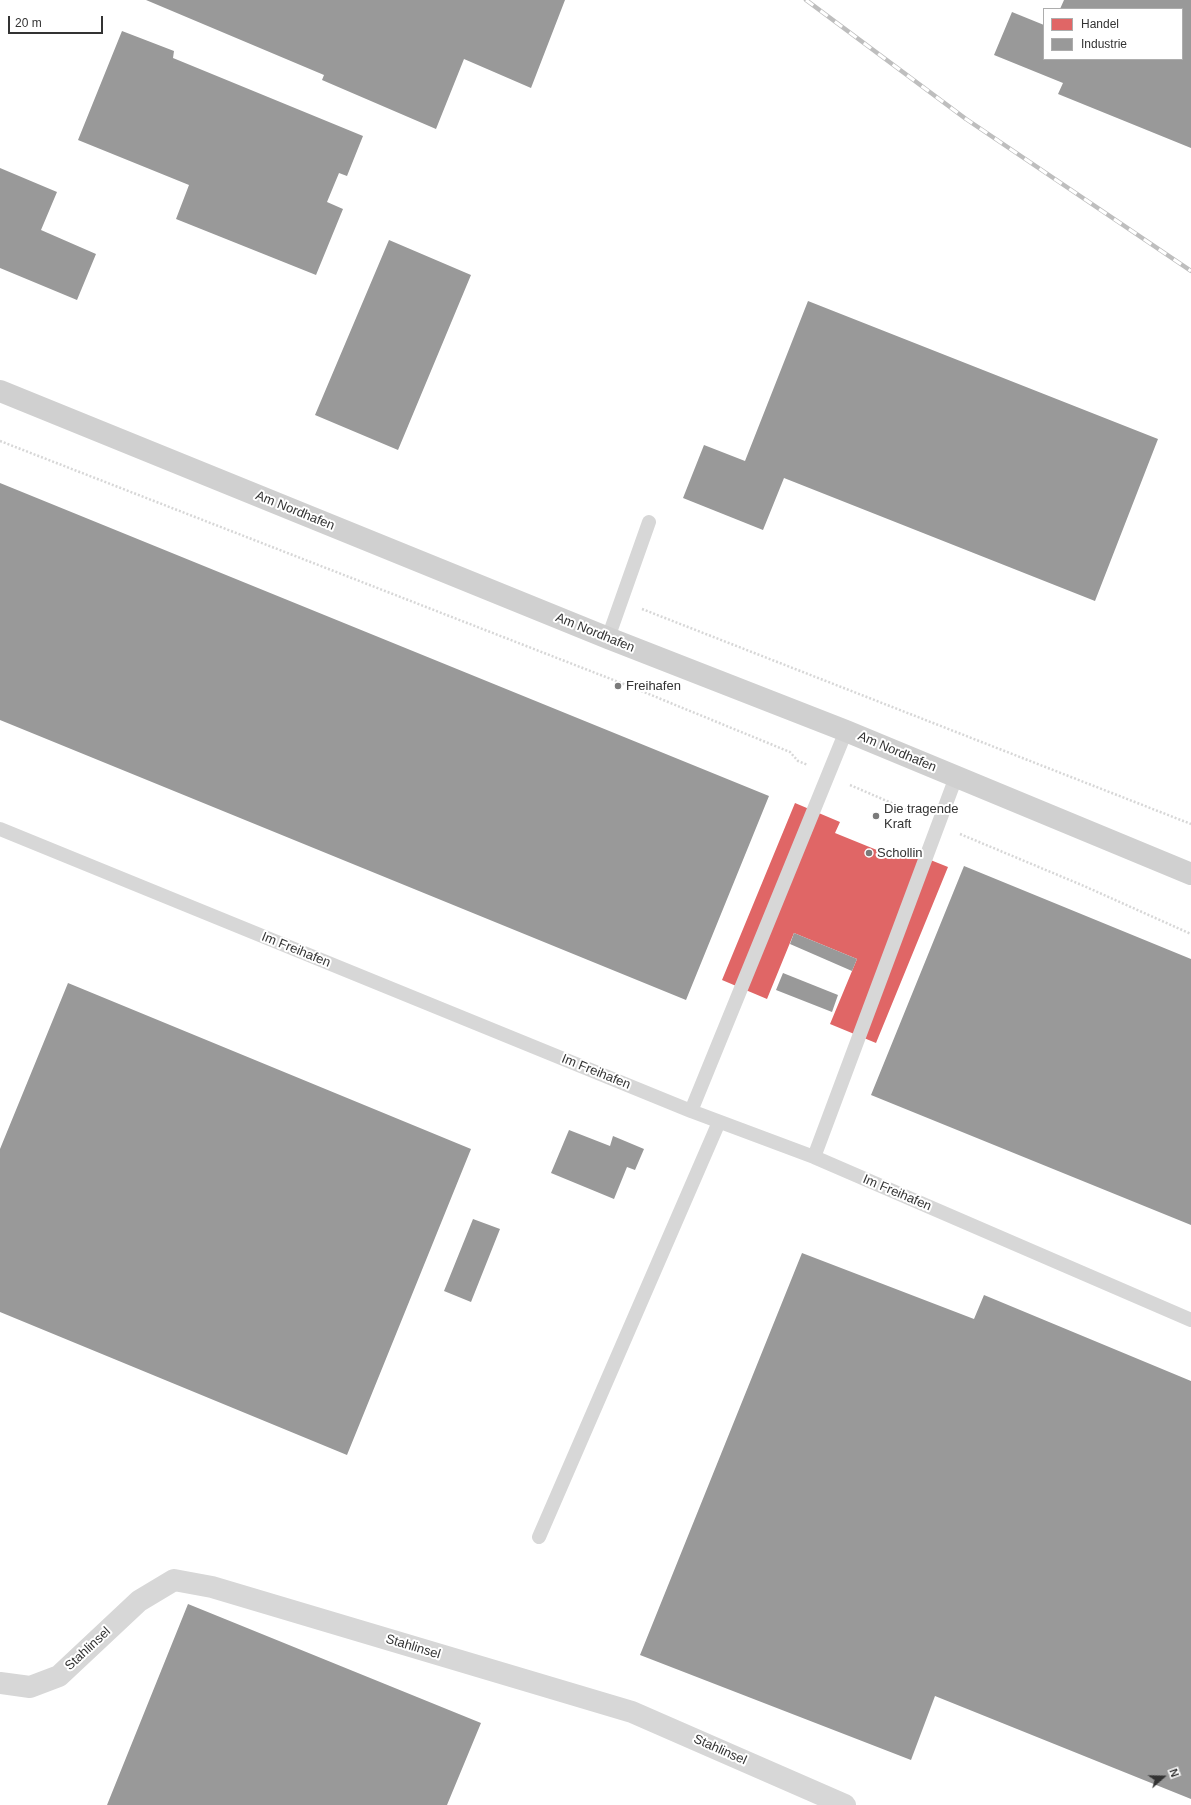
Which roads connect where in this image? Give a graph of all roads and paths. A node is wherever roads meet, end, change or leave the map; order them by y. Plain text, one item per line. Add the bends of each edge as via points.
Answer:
1 (0, 391) edge
2 (0, 441) edge
3 (649, 522) dead end
4 (622, 601) junction
5 (608, 638) junction
6 (846, 731) junction
7 (827, 775) junction
8 (956, 777) junction
9 (939, 824) junction
10 (1191, 824) edge
11 (0, 829) edge
12 (1191, 874) edge
13 (1191, 934) edge
14 (691, 1111) junction
15 (719, 1122) junction
16 (814, 1157) junction
17 (1191, 1320) edge
18 (539, 1537) dead end
19 (0, 1683) edge
20 (845, 1805) edge

1 - 5 main road, Am Nordhafen
2 - 7 path via 626,685 790,752 798,761
3 - 4 lane
4 - 5 lane
4 - 10 path
5 - 6 main road, Am Nordhafen
6 - 7 lane
6 - 8 main road, Am Nordhafen
7 - 9 path
7 - 14 lane
8 - 9 lane
8 - 12 main road, Am Nordhafen
9 - 13 path
9 - 16 lane
11 - 14 lane, Im Freihafen
14 - 15 lane, Im Freihafen
15 - 16 lane, Im Freihafen
15 - 18 lane
16 - 17 lane, Im Freihafen
19 - 20 street, Stahlinsel via 30,1687 59,1676 139,1601 174,1580 212,1587 632,1712

